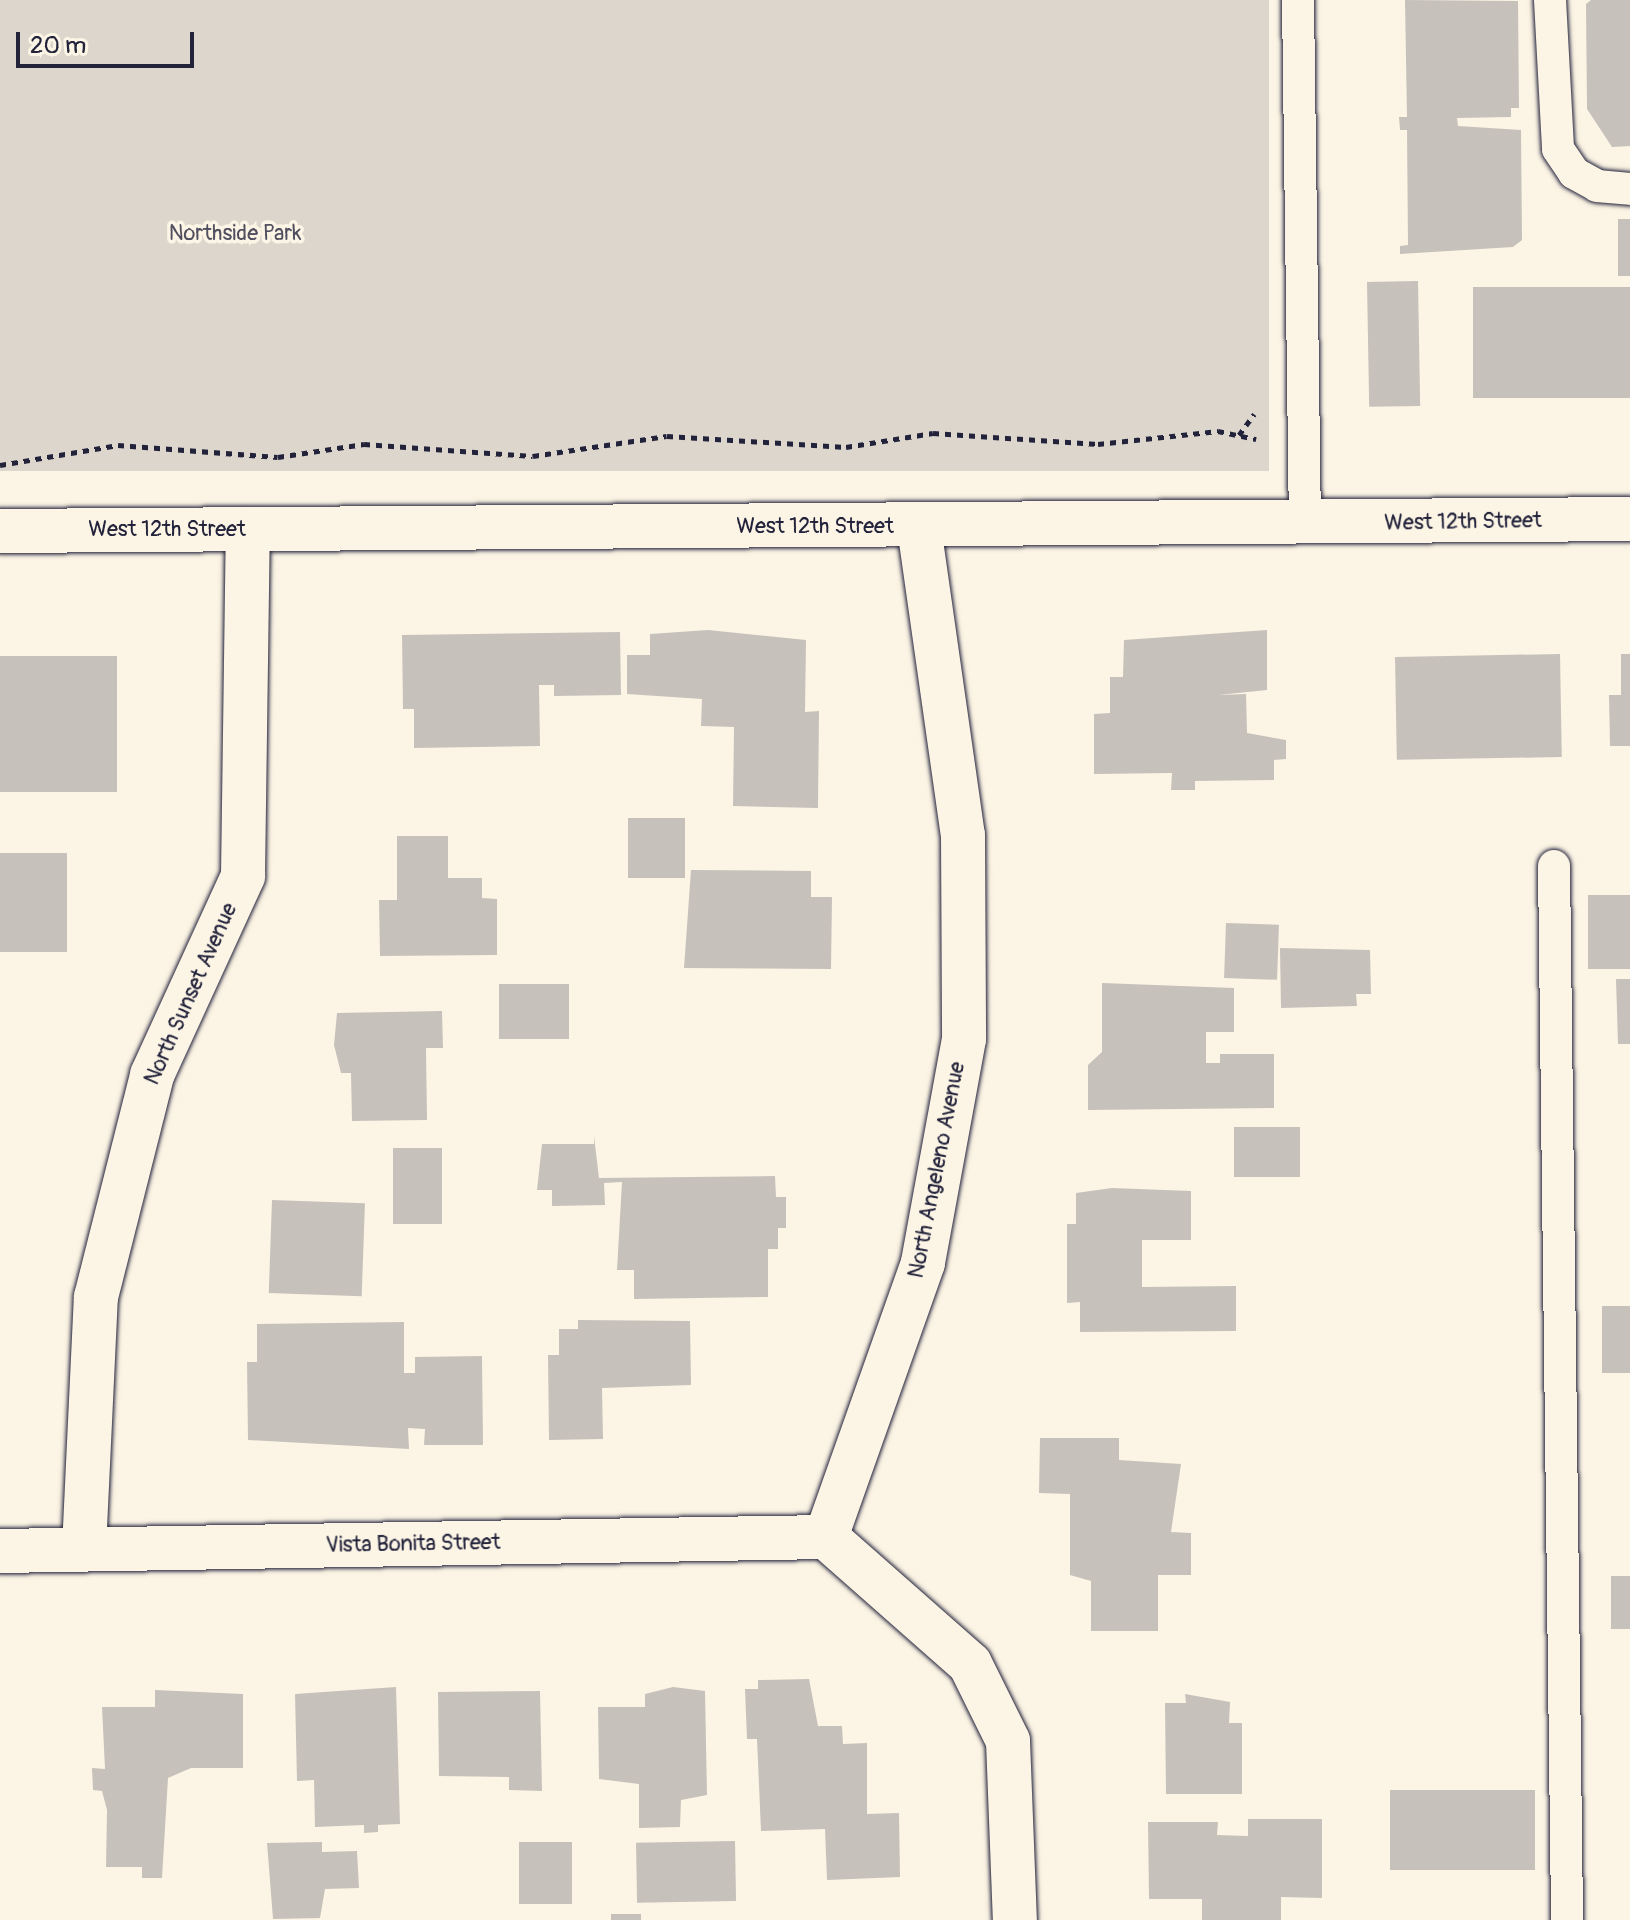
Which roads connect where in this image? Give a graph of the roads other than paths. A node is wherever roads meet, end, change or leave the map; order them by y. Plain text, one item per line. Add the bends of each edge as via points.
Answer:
1 (1298, 0) edge
2 (1550, 0) edge
3 (1630, 189) edge
4 (1630, 519) edge
5 (1305, 526) junction
6 (919, 527) junction
7 (248, 529) junction
8 (0, 531) edge
9 (1554, 866) dead end
10 (826, 1537) junction
11 (84, 1549) junction
12 (0, 1551) edge
13 (1015, 1920) edge
14 (1567, 1920) edge

1 - 5 lane
2 - 3 lane via 1558,149 1574,173 1597,186
4 - 5 street, West 12th Street
5 - 6 street, West 12th Street
6 - 7 street, West 12th Street
6 - 10 street, North Angeleno Avenue via 963,835 964,1039 923,1263
7 - 8 street, West 12th Street
7 - 11 street, North Sunset Avenue via 243,876 152,1075 96,1297
9 - 14 lane
10 - 11 street, Vista Bonita Street
10 - 13 street via 970,1664 1008,1741
11 - 12 street, Vista Bonita Street

